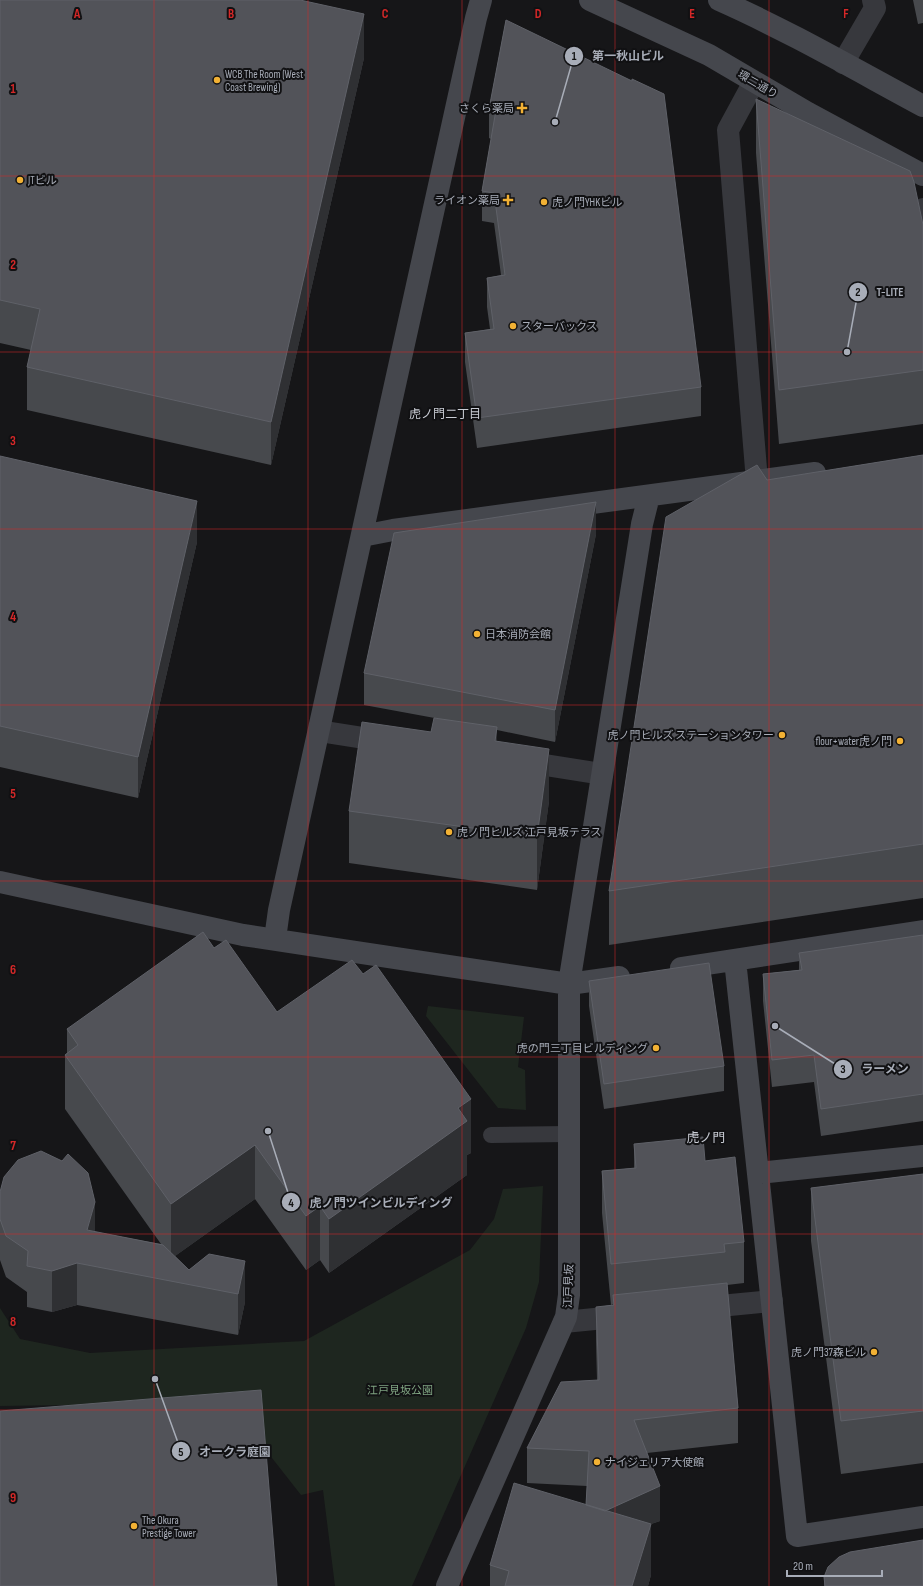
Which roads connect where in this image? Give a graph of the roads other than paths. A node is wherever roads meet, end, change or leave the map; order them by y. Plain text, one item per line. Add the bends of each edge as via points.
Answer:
1 (481, 0) edge
2 (590, 0) edge
3 (719, 0) edge
4 (873, 0) edge
5 (843, 63) junction
6 (754, 82) junction
7 (923, 106) edge
8 (923, 176) edge
9 (923, 209) edge
10 (923, 228) edge
11 (831, 471) edge
12 (757, 481) junction
13 (649, 496) junction
14 (362, 536) junction
15 (319, 731) junction
16 (410, 745) edge
17 (503, 759) edge
18 (602, 774) junction
19 (0, 882) edge
20 (923, 931) edge
21 (275, 939) junction
22 (735, 960) junction
23 (665, 970) edge
24 (642, 973) edge
25 (569, 984) junction
26 (568, 1134) junction
27 (491, 1135) dead end
28 (923, 1156) edge
29 (758, 1173) junction
30 (772, 1301) junction
31 (676, 1310) edge
32 (644, 1314) edge
33 (564, 1322) junction
34 (923, 1517) edge
35 (447, 1586) edge

1 - 14 street
2 - 6 street, 環二通り via 709,55
3 - 5 street
4 - 5 street via 875,8
5 - 7 street
6 - 8 street, 環二通り
6 - 12 street via 728,130
9 - 10 street
11 - 12 street
12 - 13 street
13 - 14 street
13 - 18 street, 江戸見坂 via 641,531
14 - 15 street
15 - 16 street
15 - 21 street via 279,910
17 - 18 street
18 - 25 street, 江戸見坂
19 - 21 street via 243,935
20 - 22 street
21 - 25 street
22 - 23 street
22 - 29 street
24 - 25 street
25 - 26 street, 江戸見坂
26 - 27 lane
26 - 33 street, 江戸見坂 via 569,1295
28 - 29 street
29 - 30 street
30 - 31 street
30 - 34 street via 797,1536
32 - 33 street
33 - 35 street, 江戸見坂

